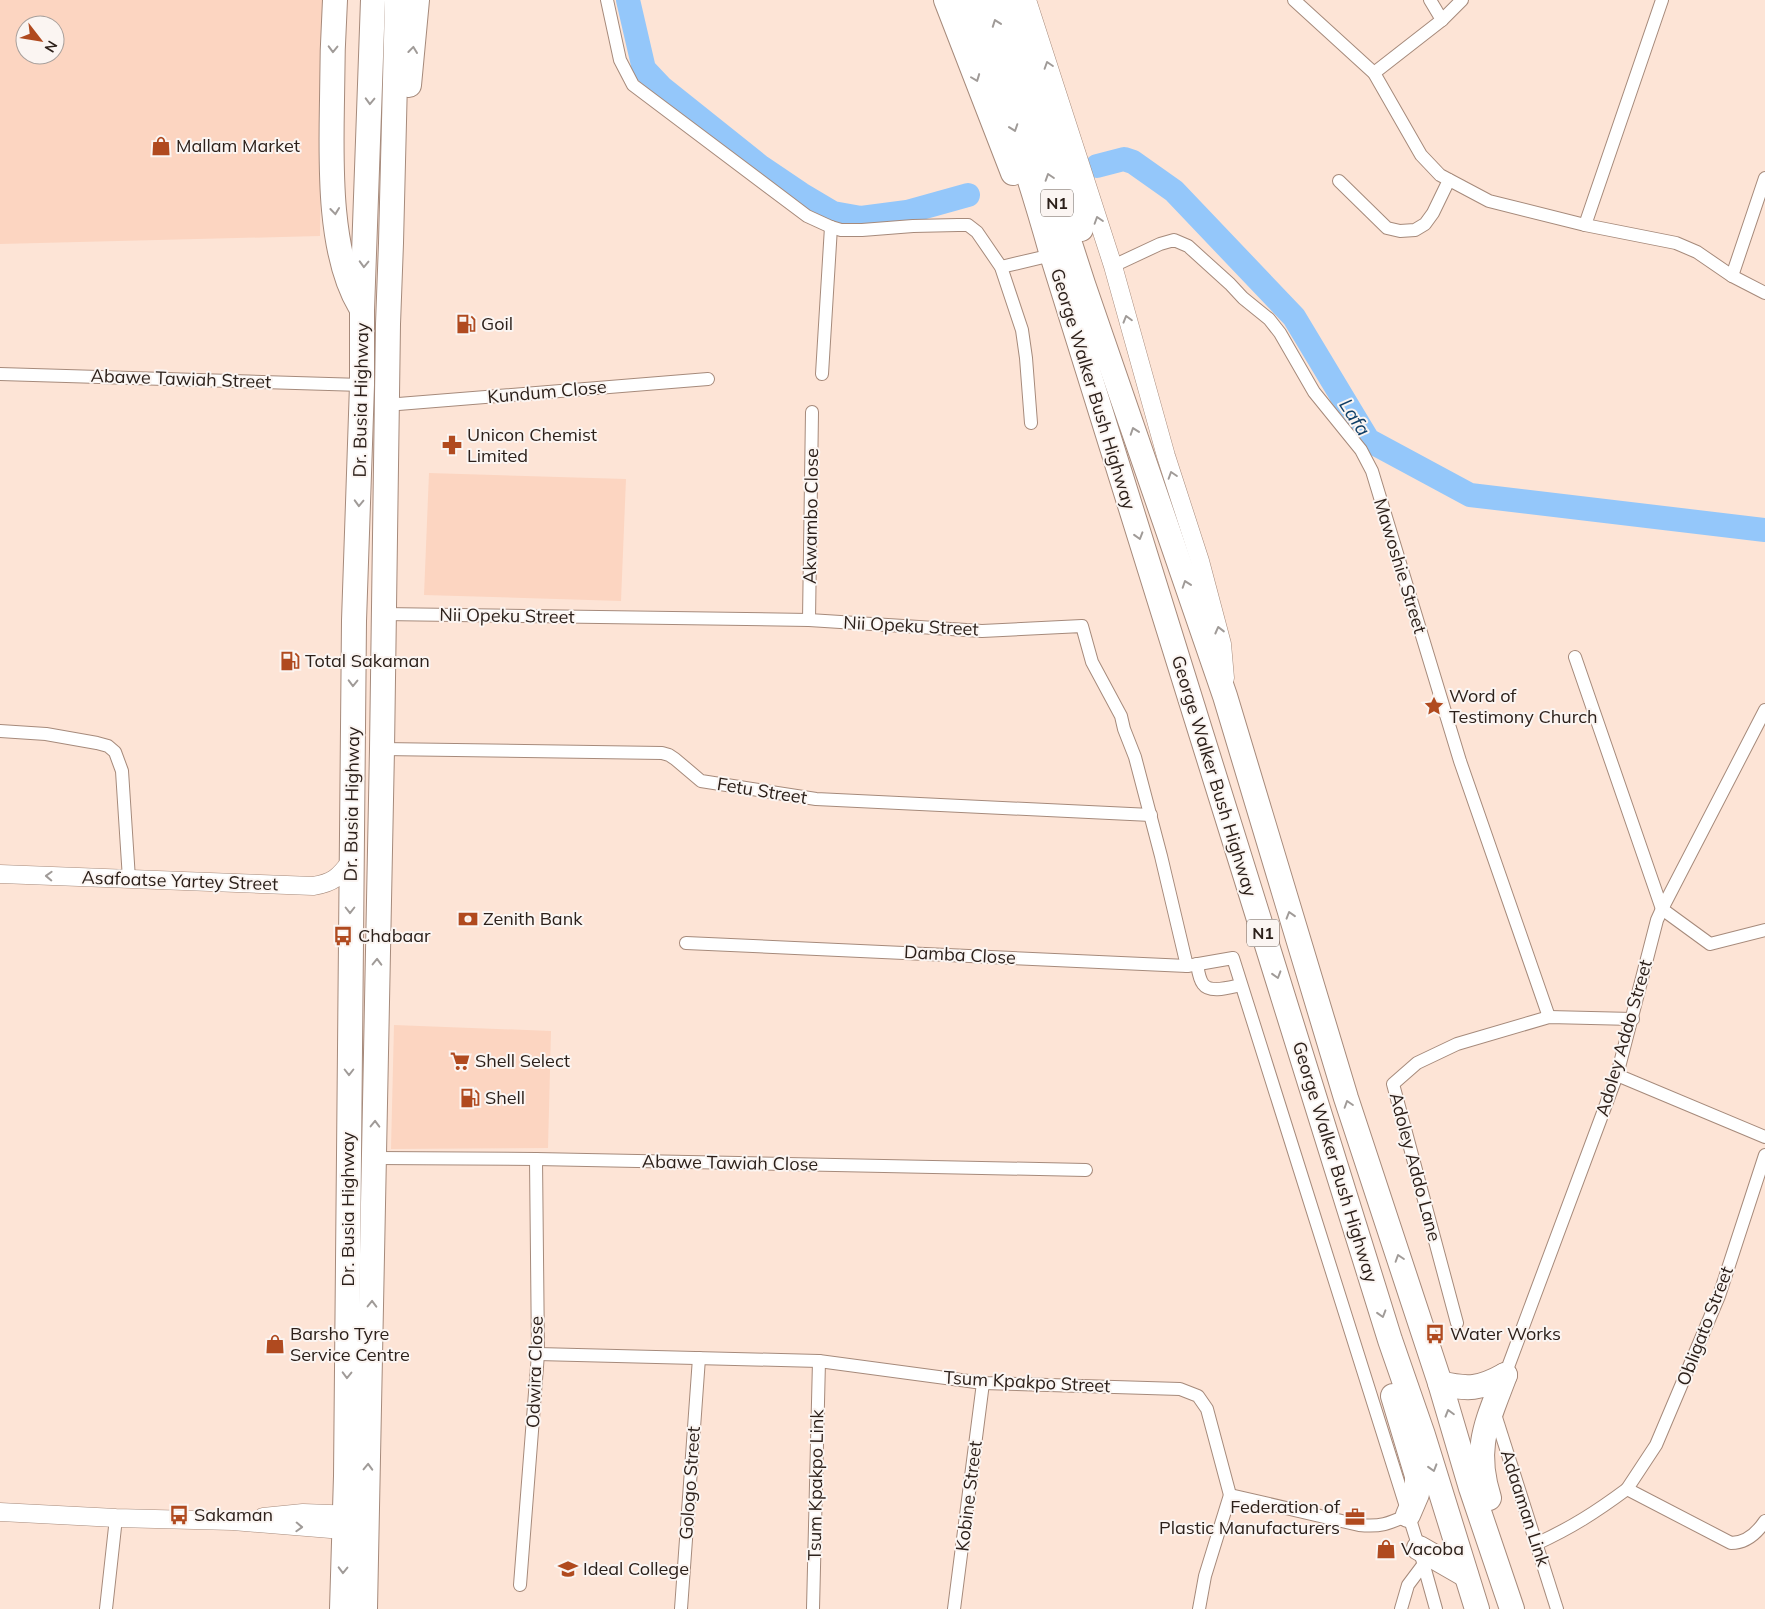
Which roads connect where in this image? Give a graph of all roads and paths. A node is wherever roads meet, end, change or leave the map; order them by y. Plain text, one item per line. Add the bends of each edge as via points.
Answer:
1 (335, 0) edge
2 (373, 0) edge
3 (397, 0) edge
4 (417, 0) edge
5 (607, 0) edge
6 (946, 0) edge
7 (968, 0) edge
8 (988, 0) edge
9 (1009, 0) edge
10 (1027, 0) edge
11 (1294, 0) edge
12 (1430, 0) edge
13 (1462, 0) edge
14 (1662, 0) edge
15 (1442, 20) junction
16 (1374, 74) junction
17 (393, 150) junction
18 (1765, 178) edge
19 (1449, 180) junction
20 (1339, 181) dead end
21 (1585, 225) junction
22 (831, 227) junction
23 (1045, 232) junction
24 (1052, 255) junction
25 (1113, 266) junction
26 (1001, 268) junction
27 (1732, 276) junction
28 (1765, 293) edge
29 (362, 310) junction
30 (0, 374) edge
31 (822, 374) dead end
32 (708, 379) dead end
33 (362, 385) junction
34 (386, 405) junction
35 (1126, 405) junction
36 (812, 412) dead end
37 (1031, 423) dead end
38 (383, 614) junction
39 (809, 620) junction
40 (1576, 656) dead end
41 (1225, 696) junction
42 (1764, 715) edge
43 (0, 731) edge
44 (382, 749) junction
45 (1151, 815) junction
46 (351, 861) junction
47 (0, 874) edge
48 (129, 879) junction
49 (1662, 909) junction
50 (1765, 930) edge
51 (686, 943) dead end
52 (1192, 965) junction
53 (1241, 985) junction
54 (1549, 1017) junction
55 (1633, 1019) junction
56 (1617, 1076) junction
57 (1765, 1137) edge
58 (1765, 1155) edge
59 (374, 1158) junction
60 (536, 1159) junction
61 (1086, 1170) dead end
62 (1457, 1322) dead end
63 (1390, 1340) junction
64 (538, 1354) junction
65 (699, 1358) junction
66 (819, 1361) junction
67 (1505, 1375) junction
68 (983, 1383) junction
69 (1440, 1383) junction
70 (1493, 1407) junction
71 (1626, 1489) junction
72 (1230, 1495) junction
73 (0, 1512) edge
74 (1408, 1515) junction
75 (116, 1518) junction
76 (1765, 1521) edge
77 (355, 1523) junction
78 (1536, 1544) junction
79 (1421, 1557) junction
80 (1466, 1575) junction
81 (520, 1585) dead end
82 (106, 1609) edge
83 (342, 1609) edge
84 (365, 1609) edge
85 (681, 1609) edge
86 (813, 1609) edge
87 (954, 1609) edge
88 (1199, 1609) edge
89 (1400, 1609) edge
90 (1436, 1609) edge
91 (1477, 1609) edge
92 (1512, 1609) edge
93 (1523, 1609) edge
94 (1557, 1609) edge

1 -> 29 highway via 331,170 345,275
2 -> 29 highway, Dr. Busia Highway
3 - 17 highway, Dr. Busia Highway
17 -> 4 highway via 409,84
5 - 22 street via 620,60 633,85 807,216
6 -> 23 highway via 1015,180
7 -> 23 highway, George Walker Bush Highway / N1 via 1015,133
35 -> 8 highway, George Walker Bush Highway / N1
9 - 35 highway, N1 via 1059,143
25 -> 10 street, George Walker Bush Highway
11 - 16 street
12 - 15 street
13 - 15 street
14 - 21 street
15 - 16 street
16 - 19 street via 1421,155
17 - 34 highway, Dr. Busia Highway
18 - 27 street
19 - 20 street via 1425,224 1414,230 1400,231 1387,228
19 - 21 street via 1489,201
21 - 27 street via 1676,243 1698,252
22 - 26 street via 862,230 968,225 977,232
22 - 31 street
23 - 24 highway, George Walker Bush Highway / N1
24 - 26 street
24 -> 63 highway, George Walker Bush Highway / N1
41 -> 25 street, George Walker Bush Highway via 1222,644 1217,621 1166,456
25 - 54 street, Mawoshie Street via 1174,240 1188,246 1270,319 1314,392 1361,450 1372,471 1460,761
26 - 37 street via 1022,330
27 - 28 street
29 - 33 highway, Dr. Busia Highway
30 - 33 street, Abawe Tawiah Street
32 - 34 street, Kundum Close
33 -> 46 highway, Dr. Busia Highway via 354,621
34 - 38 highway, Dr. Busia Highway
41 -> 35 highway, George Walker Bush Highway / N1
36 - 39 street, Akwambo Close
38 - 39 street, Nii Opeku Street
38 - 44 highway, Dr. Busia Highway
39 - 45 street, Nii Opeku Street via 982,631 1082,626 1092,662 1121,716 1136,757
40 - 49 street
69 -> 41 highway, George Walker Bush Highway / N1 via 1349,1104
42 - 49 street, Adoley Addo Street
43 - 48 street via 46,734 97,743 115,752 122,771
44 - 45 street, Fetu Street via 662,753 669,754 701,781 710,784 816,799
59 -> 44 highway, Dr. Busia Highway
45 - 52 street, Nii Opeku Street
46 - 48 street, Asafoatse Yartey Street via 335,879 313,886
46 -> 77 highway, Dr. Busia Highway via 349,1235
48 -> 47 street, Asafoatse Yartey Street
49 - 50 street via 1710,944
49 - 55 street, Adoley Addo Street
51 - 52 street, Damba Close
52 - 53 street, Nii Opeku Street via 1207,987 1222,989
52 - 53 street, Damba Close via 1233,958
53 - 74 street
54 - 55 street, Adoley Addo Lane
54 - 62 street, Adoley Addo Lane via 1457,1044 1417,1063 1393,1084
55 - 56 street, Adoley Addo Street
56 - 57 street
56 - 67 street, Adoley Addo Street
58 - 71 street, Obligato Street via 1719,1296 1656,1445
59 - 60 street, Abawe Tawiah Close
77 -> 59 highway, Dr. Busia Highway
60 - 61 street, Abawe Tawiah Close
60 - 64 street, Odwira Close
63 - 74 highway via 1389,1382 1417,1476 1417,1494
63 -> 80 highway, George Walker Bush Highway / N1
64 - 65 street, Tsum Kpakpo Street
64 - 81 street, Odwira Close
65 - 66 street, Tsum Kpakpo Street
65 - 85 street, Gologo Street
66 - 68 street, Tsum Kpakpo Street
66 - 86 street, Tsum Kpakpo Link
67 - 69 highway via 1479,1387
67 - 70 highway
68 - 72 street, Tsum Kpakpo Street via 1180,1389 1198,1396 1207,1409
68 - 87 street, Kobine Street
92 -> 69 highway, George Walker Bush Highway / N1
70 - 78 street, Adaaman Link
70 - 93 highway via 1485,1428 1481,1457 1484,1483
71 - 76 street via 1731,1543 1742,1543
71 - 78 street, Obligato Street via 1570,1528
72 - 74 street via 1360,1525 1384,1525
72 - 88 street via 1205,1576
73 - 75 street
74 - 79 street
75 - 77 street
75 - 82 street
77 -> 83 highway, Dr. Busia Highway
77 - 84 highway, Dr. Busia Highway
78 - 94 street, Adaaman Link
79 - 80 highway
79 - 89 street
79 - 90 street
80 - 91 highway, George Walker Bush Highway / N1

